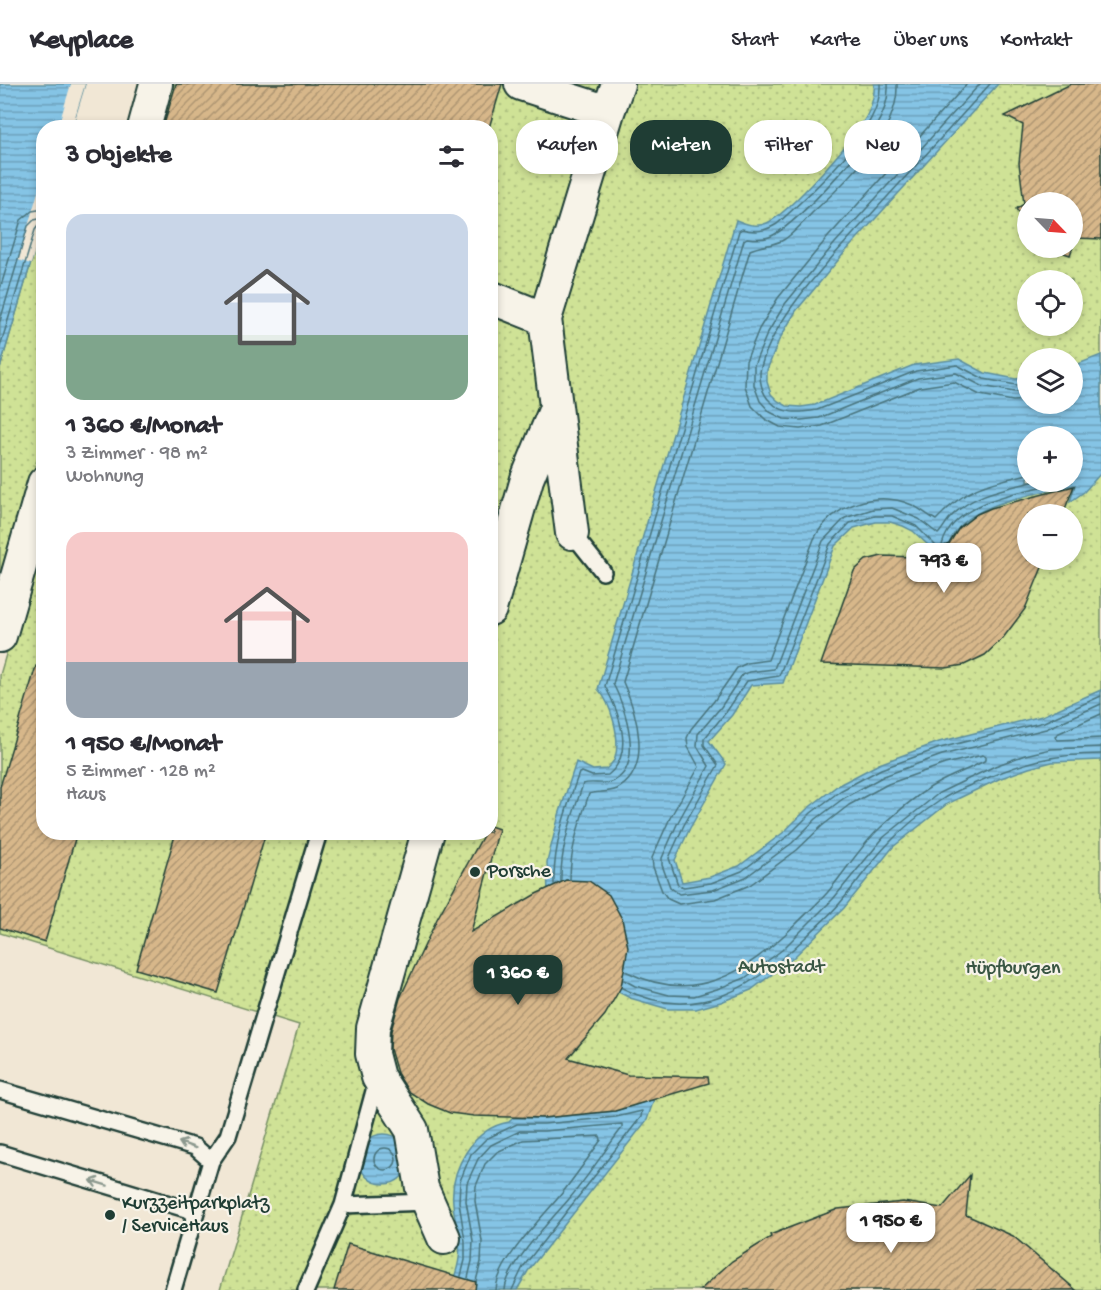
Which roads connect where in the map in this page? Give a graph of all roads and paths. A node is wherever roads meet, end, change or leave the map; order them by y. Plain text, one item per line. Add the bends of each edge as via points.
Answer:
1 (156, 84) edge
2 (521, 84) edge
3 (613, 98) edge
4 (146, 120) edge
5 (498, 300) edge
6 (545, 319) junction
7 (557, 407) junction
8 (36, 511) edge
9 (572, 533) joint
10 (603, 572) dead end
11 (498, 581) edge
12 (0, 636) edge
13 (317, 840) edge
14 (426, 840) edge
15 (378, 1077) junction
16 (0, 1090) edge
17 (0, 1153) edge
18 (211, 1161) junction
19 (429, 1202) junction
20 (343, 1205) junction
21 (196, 1212) junction
22 (444, 1239) dead end
23 (173, 1290) edge
24 (306, 1290) edge

1 - 4 street
2 - 3 street
3 - 6 street
5 - 6 street
6 - 7 street
7 - 9 street
7 - 11 street via 527,479
8 - 12 street
9 - 10 lane
13 - 18 lane via 228,1136
14 - 15 street via 373,1028 372,1054
15 - 19 street via 412,1130
15 - 20 lane
18 -> 16 lane via 195,1147
21 -> 17 lane
18 - 21 lane
19 - 20 lane
19 - 22 street
20 - 24 lane
21 - 23 lane

